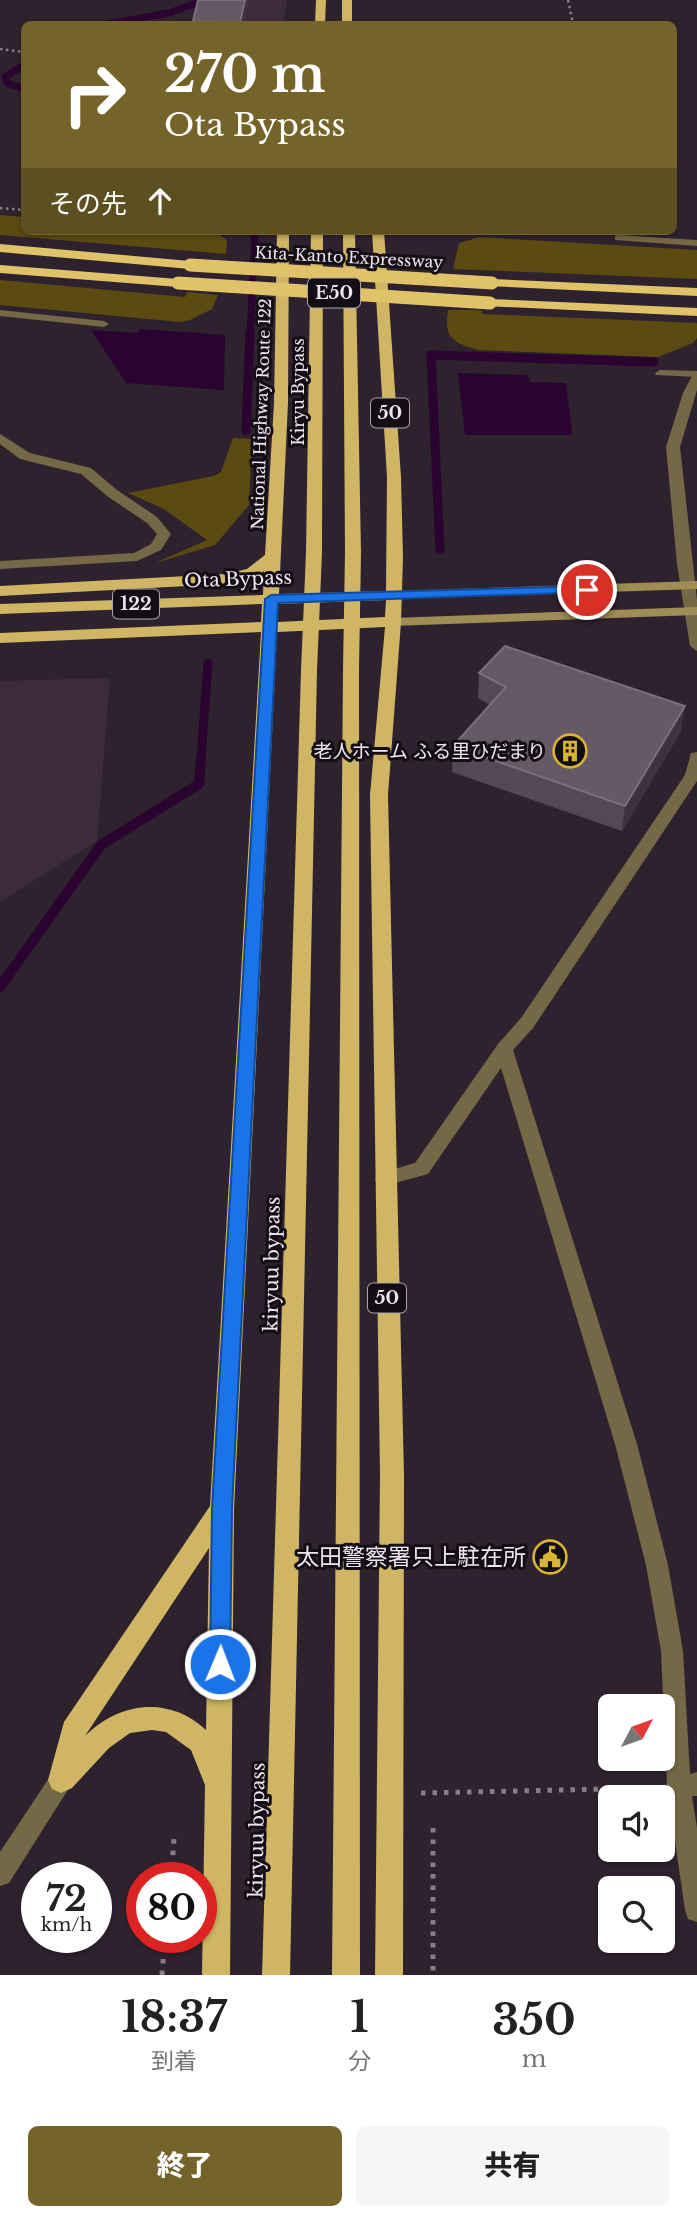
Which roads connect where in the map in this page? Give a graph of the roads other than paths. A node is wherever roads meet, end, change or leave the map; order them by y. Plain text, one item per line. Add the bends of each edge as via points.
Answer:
1 (321, 0) edge
2 (347, 0) edge
3 (320, 21) edge
4 (347, 21) edge
5 (284, 235) edge
6 (317, 235) edge
7 (349, 235) edge
8 (378, 235) edge
9 (618, 238) dead end
10 (697, 243) edge
11 (0, 248) edge
12 (0, 269) edge
13 (697, 292) edge
14 (697, 312) edge
15 (0, 313) edge
16 (104, 324) dead end
17 (660, 373) dead end
18 (697, 377) edge
19 (0, 438) edge
20 (314, 553) joint
21 (273, 556) junction
22 (0, 565) edge
23 (692, 585) edge
24 (0, 591) edge
25 (394, 595) junction
26 (271, 599) junction
27 (0, 609) edge
28 (694, 611) edge
29 (393, 622) junction
30 (270, 626) junction
31 (0, 638) edge
32 (697, 646) edge
33 (309, 670) joint
34 (697, 757) edge
35 (504, 1049) junction
36 (384, 1180) junction
37 (222, 1508) junction
38 (61, 1780) junction
39 (688, 1786) edge
40 (218, 1793) junction
41 (0, 1874) edge
42 (697, 1910) edge
43 (216, 1975) edge
44 (276, 1975) edge
45 (346, 1975) edge
46 (389, 1975) edge

1 - 3 highway
2 - 4 highway
5 - 21 highway, National Highway Route 122
6 - 20 highway, Kiryu Bypass
7 - 45 highway, 50, bridge via 353,553
8 - 25 highway, 50 via 394,477
9 - 10 lane
11 - 13 highway, Kita-Kanto Expressway / E50, bridge via 190,265
12 - 14 highway, Kita-Kanto Expressway / E50, bridge via 491,303
15 - 16 lane
17 - 18 lane
18 - 23 street via 673,447
19 - 22 street via 25,456 86,471 164,534 156,547 137,557
20 - 33 highway, kiryuu bypass, bridge
21 - 24 highway via 253,572 225,579
21 - 26 highway, National Highway Route 122
23 - 25 main road
23 - 28 street
25 - 26 highway, Ota Bypass / 122
25 - 29 highway, 50
26 - 27 highway, Ota Bypass / 122
26 - 30 highway
28 - 29 main road
28 - 32 street
29 - 30 highway, 122
29 - 36 highway, 50 via 379,794
30 - 31 highway, 122
30 - 37 highway
33 - 44 highway, kiryuu bypass
34 - 35 street via 693,775 527,1023
35 - 36 street via 421,1170
35 - 39 street via 626,1444 657,1565
36 - 46 highway, 50 via 392,1475
37 - 38 highway via 73,1731
37 - 40 highway
38 - 40 highway via 113,1728 141,1716 172,1721 190,1732 208,1753
38 - 41 street
39 - 42 street
40 - 43 highway

